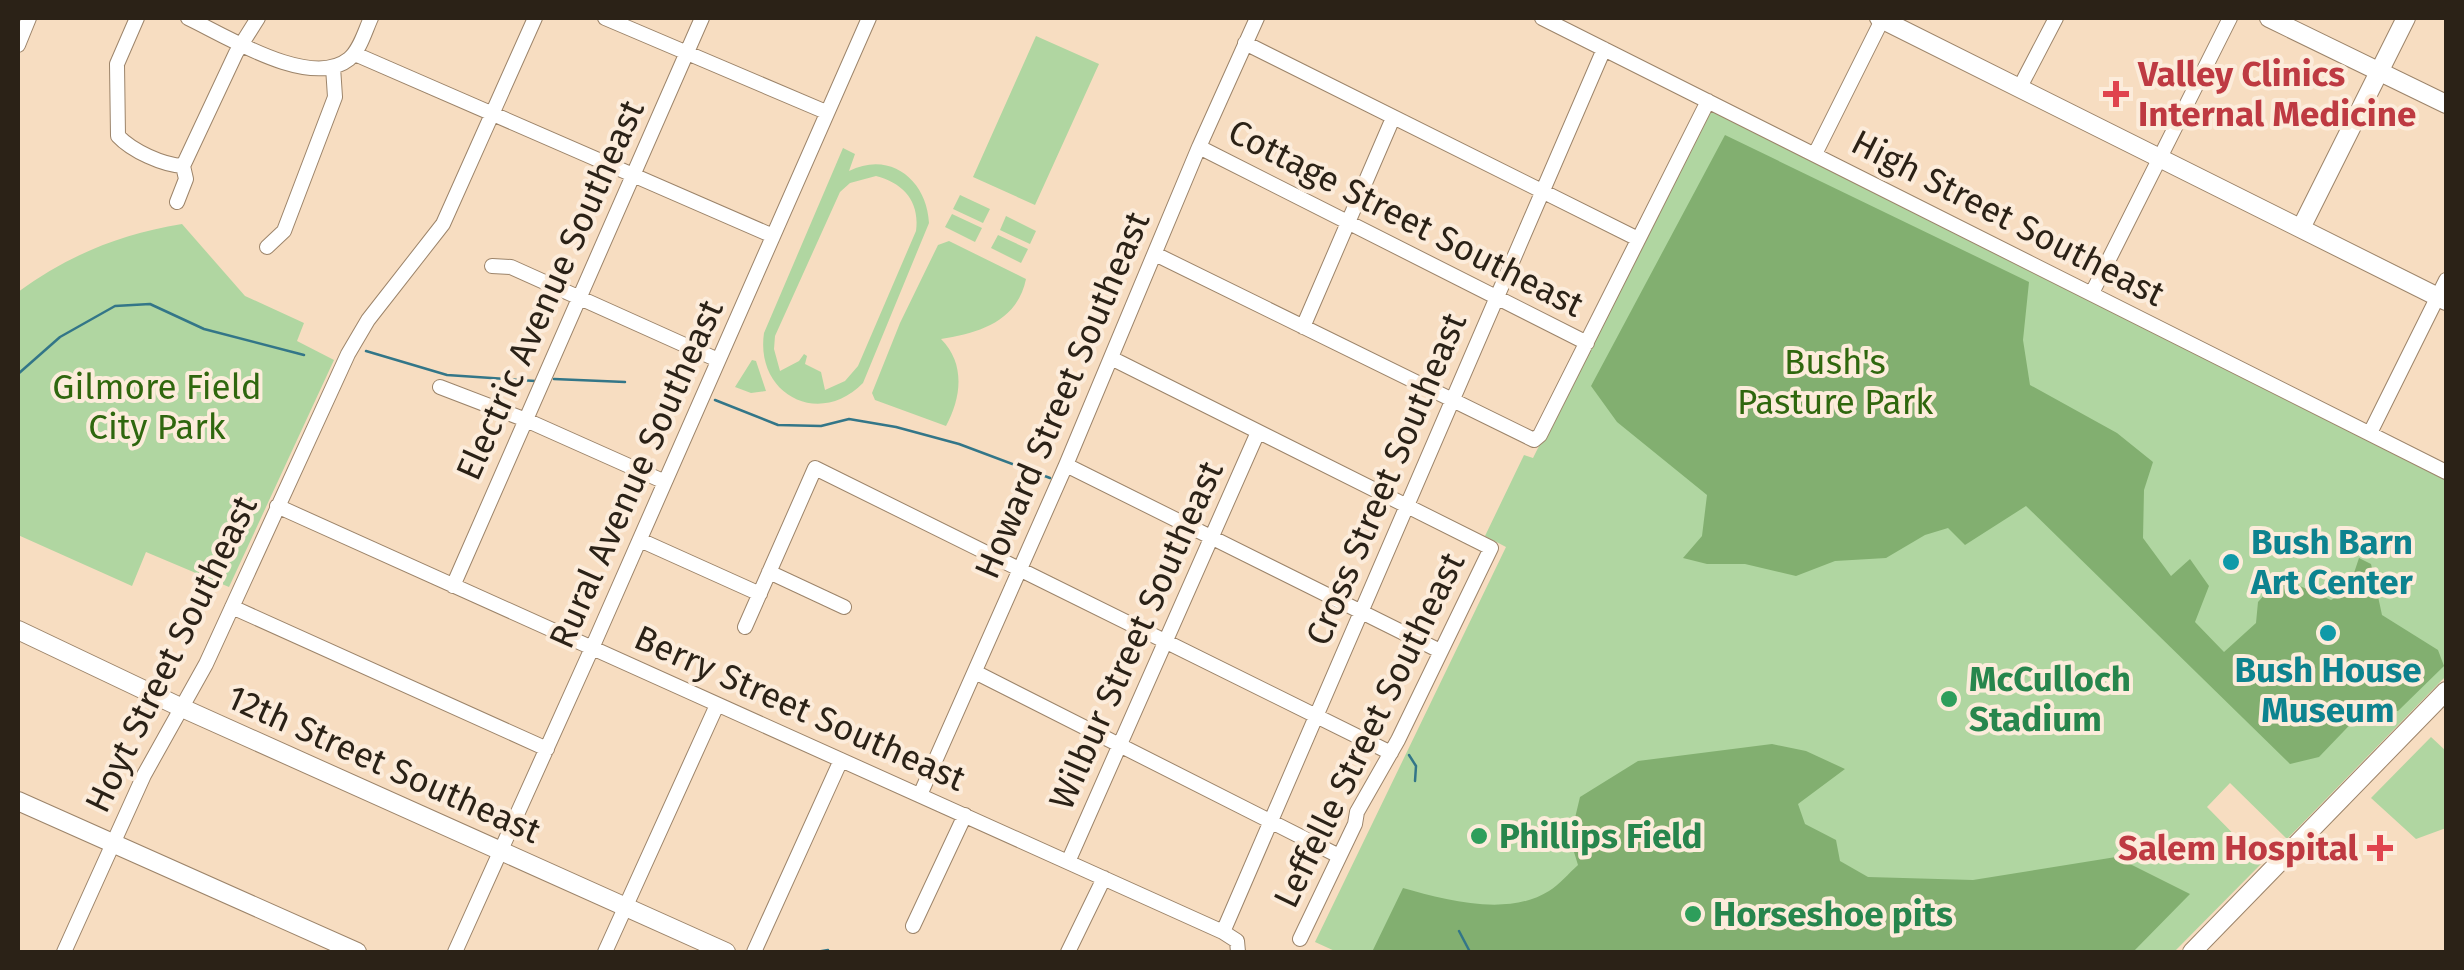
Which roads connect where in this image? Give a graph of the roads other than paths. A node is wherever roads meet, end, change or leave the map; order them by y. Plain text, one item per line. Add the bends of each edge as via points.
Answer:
1 (29, 18) edge
2 (137, 18) edge
3 (188, 18) edge
4 (258, 18) edge
5 (371, 18) edge
6 (535, 18) edge
7 (605, 18) edge
8 (702, 18) edge
9 (869, 18) edge
10 (1255, 18) edge
11 (1542, 18) edge
12 (1881, 18) edge
13 (2056, 18) edge
14 (2230, 18) edge
15 (2269, 18) edge
16 (2406, 18) edge
17 (1246, 43) junction
18 (242, 44) junction
19 (18, 45) edge
20 (1604, 50) junction
21 (354, 54) junction
22 (687, 54) junction
23 (333, 67) junction
24 (2379, 71) junction
25 (2020, 87) junction
26 (1708, 101) junction
27 (2446, 104) edge
28 (826, 112) junction
29 (492, 114) junction
30 (1393, 118) junction
31 (1198, 147) junction
32 (1814, 154) junction
33 (2160, 156) junction
34 (183, 166) junction
35 (633, 176) junction
36 (1543, 192) junction
37 (177, 202) dead end
38 (1346, 222) junction
39 (2301, 228) junction
40 (773, 236) junction
41 (1638, 239) junction
42 (268, 247) dead end
43 (1155, 254) junction
44 (492, 266) dead end
45 (2444, 292) edge
46 (2092, 293) junction
47 (1498, 297) junction
48 (580, 298) junction
49 (1303, 327) junction
50 (1586, 342) junction
51 (1111, 358) junction
52 (718, 360) junction
53 (440, 387) dead end
54 (1452, 402) junction
55 (526, 420) junction
56 (1258, 432) junction
57 (2370, 433) junction
58 (1066, 465) junction
59 (2446, 472) edge
60 (665, 482) junction
61 (277, 506) junction
62 (1406, 507) junction
63 (1213, 537) junction
64 (640, 540) junction
65 (1021, 568) junction
66 (769, 572) junction
67 (453, 586) junction
68 (760, 594) junction
69 (232, 607) junction
70 (844, 607) dead end
71 (1361, 613) junction
72 (746, 627) dead end
73 (18, 630) edge
74 (1166, 641) junction
75 (592, 648) junction
76 (1440, 652) junction
77 (975, 672) junction
78 (2444, 701) edge
79 (717, 705) junction
80 (180, 707) junction
81 (1316, 717) junction
82 (1120, 746) junction
83 (547, 749) junction
84 (1391, 753) junction
85 (841, 760) junction
86 (920, 795) junction
87 (18, 801) edge
88 (965, 815) junction
89 (1271, 820) junction
90 (113, 844) junction
91 (500, 852) junction
92 (1339, 856) junction
93 (1068, 862) junction
94 (1104, 878) junction
95 (626, 907) junction
96 (913, 926) dead end
97 (1223, 932) junction
98 (1300, 939) dead end
99 (1238, 949) edge
100 (64, 952) edge
101 (357, 952) edge
102 (455, 952) edge
103 (605, 952) edge
104 (726, 952) edge
105 (754, 952) edge
106 (1068, 952) edge
107 (2192, 952) edge

1 - 19 street
2 - 34 street via 117,64 118,136 127,146
3 - 18 street
4 - 18 street
5 - 21 street
6 - 29 street, Hoyt Street Southeast
7 - 22 street
8 - 22 street, Electric Avenue Southeast
9 - 28 street, Rural Avenue Southeast
10 - 17 street, Howard Street Southeast
11 - 20 street, High Street Southeast
12 - 25 main road
12 - 32 street
13 - 25 street
14 - 33 street
15 - 24 main road
16 - 24 main road
17 - 30 street
17 - 31 street, Howard Street Southeast
18 - 23 street via 298,68
18 - 34 street
20 - 26 street, High Street Southeast
20 - 36 street, Cross Street Southeast
21 - 23 street
21 - 29 street
22 - 28 street
22 - 35 street, Electric Avenue Southeast
23 - 42 street via 336,97 284,230
24 - 27 main road
24 - 39 main road
25 - 33 main road
26 - 32 street, High Street Southeast
26 - 41 street
28 - 40 street, Rural Avenue Southeast
29 - 35 street
29 - 61 street, Hoyt Street Southeast via 443,224 357,336
30 - 36 street
30 - 38 street
31 - 38 street, Cottage Street Southeast
31 - 43 street, Howard Street Southeast
32 - 46 street, High Street Southeast
33 - 39 main road
33 - 46 street
34 - 37 street
35 - 40 street
35 - 48 street, Electric Avenue Southeast
36 - 41 street
36 - 47 street, Cross Street Southeast
38 - 47 street, Cottage Street Southeast
38 - 49 street
39 - 45 main road
40 - 52 street, Rural Avenue Southeast
41 - 50 street
43 - 49 street
43 - 51 street, Howard Street Southeast
44 - 48 street via 511,267
45 - 57 street
46 - 57 street, High Street Southeast
47 - 50 street, Cottage Street Southeast
47 - 54 street, Cross Street Southeast
48 - 52 street
48 - 55 street, Electric Avenue Southeast
49 - 54 street
50 - 54 street via 1534,440
51 - 56 street
51 - 58 street, Howard Street Southeast
52 - 60 street, Rural Avenue Southeast
53 - 55 street
54 - 62 street, Cross Street Southeast
55 - 60 street
55 - 67 street, Electric Avenue Southeast
56 - 62 street
56 - 63 street, Wilbur Street Southeast
57 - 59 street, High Street Southeast
58 - 63 street
58 - 65 street, Howard Street Southeast
60 - 64 street, Rural Avenue Southeast
61 - 67 street, Berry Street Southeast
61 - 69 street, Hoyt Street Southeast
62 - 71 street, Cross Street Southeast
62 - 76 street, Leffelle Street Southeast via 1491,548
63 - 71 street
63 - 74 street, Wilbur Street Southeast
64 - 68 street
64 - 75 street, Rural Avenue Southeast
65 - 66 street via 814,468
65 - 74 street
65 - 77 street, Howard Street Southeast
66 - 68 street
66 - 70 street
67 - 75 street, Berry Street Southeast
68 - 72 street
69 - 80 street, Hoyt Street Southeast
69 - 83 street
71 - 76 street
71 - 81 street, Cross Street Southeast
73 - 80 main road, 12th Street Southeast
74 - 81 street
74 - 82 street, Wilbur Street Southeast
75 - 79 street, Berry Street Southeast
75 - 83 street, Rural Avenue Southeast
76 - 84 street, Leffelle Street Southeast
77 - 82 street
77 - 86 street, Howard Street Southeast
78 - 107 main road
79 - 85 street, Berry Street Southeast
79 - 95 street
80 - 90 street, Hoyt Street Southeast
80 - 91 main road, 12th Street Southeast
81 - 84 street
81 - 89 street, Cross Street Southeast
82 - 89 street
82 - 93 street, Wilbur Street Southeast
83 - 91 street, Rural Avenue Southeast
84 - 92 street, Leffelle Street Southeast
85 - 86 street, Berry Street Southeast
85 - 105 street
86 - 88 street, Berry Street Southeast
87 - 90 main road
88 - 93 street, Berry Street Southeast
88 - 96 street
89 - 92 street
89 - 97 street, Cross Street Southeast
90 - 100 street, Hoyt Street Southeast
90 - 101 main road
91 - 95 main road, 12th Street Southeast
91 - 102 street, Rural Avenue Southeast
92 - 98 street, Leffelle Street Southeast
93 - 94 street, Berry Street Southeast
94 - 97 street, Berry Street Southeast
94 - 106 street
95 - 103 street
95 - 104 main road, 12th Street Southeast
97 - 99 street, Berry Street Southeast

